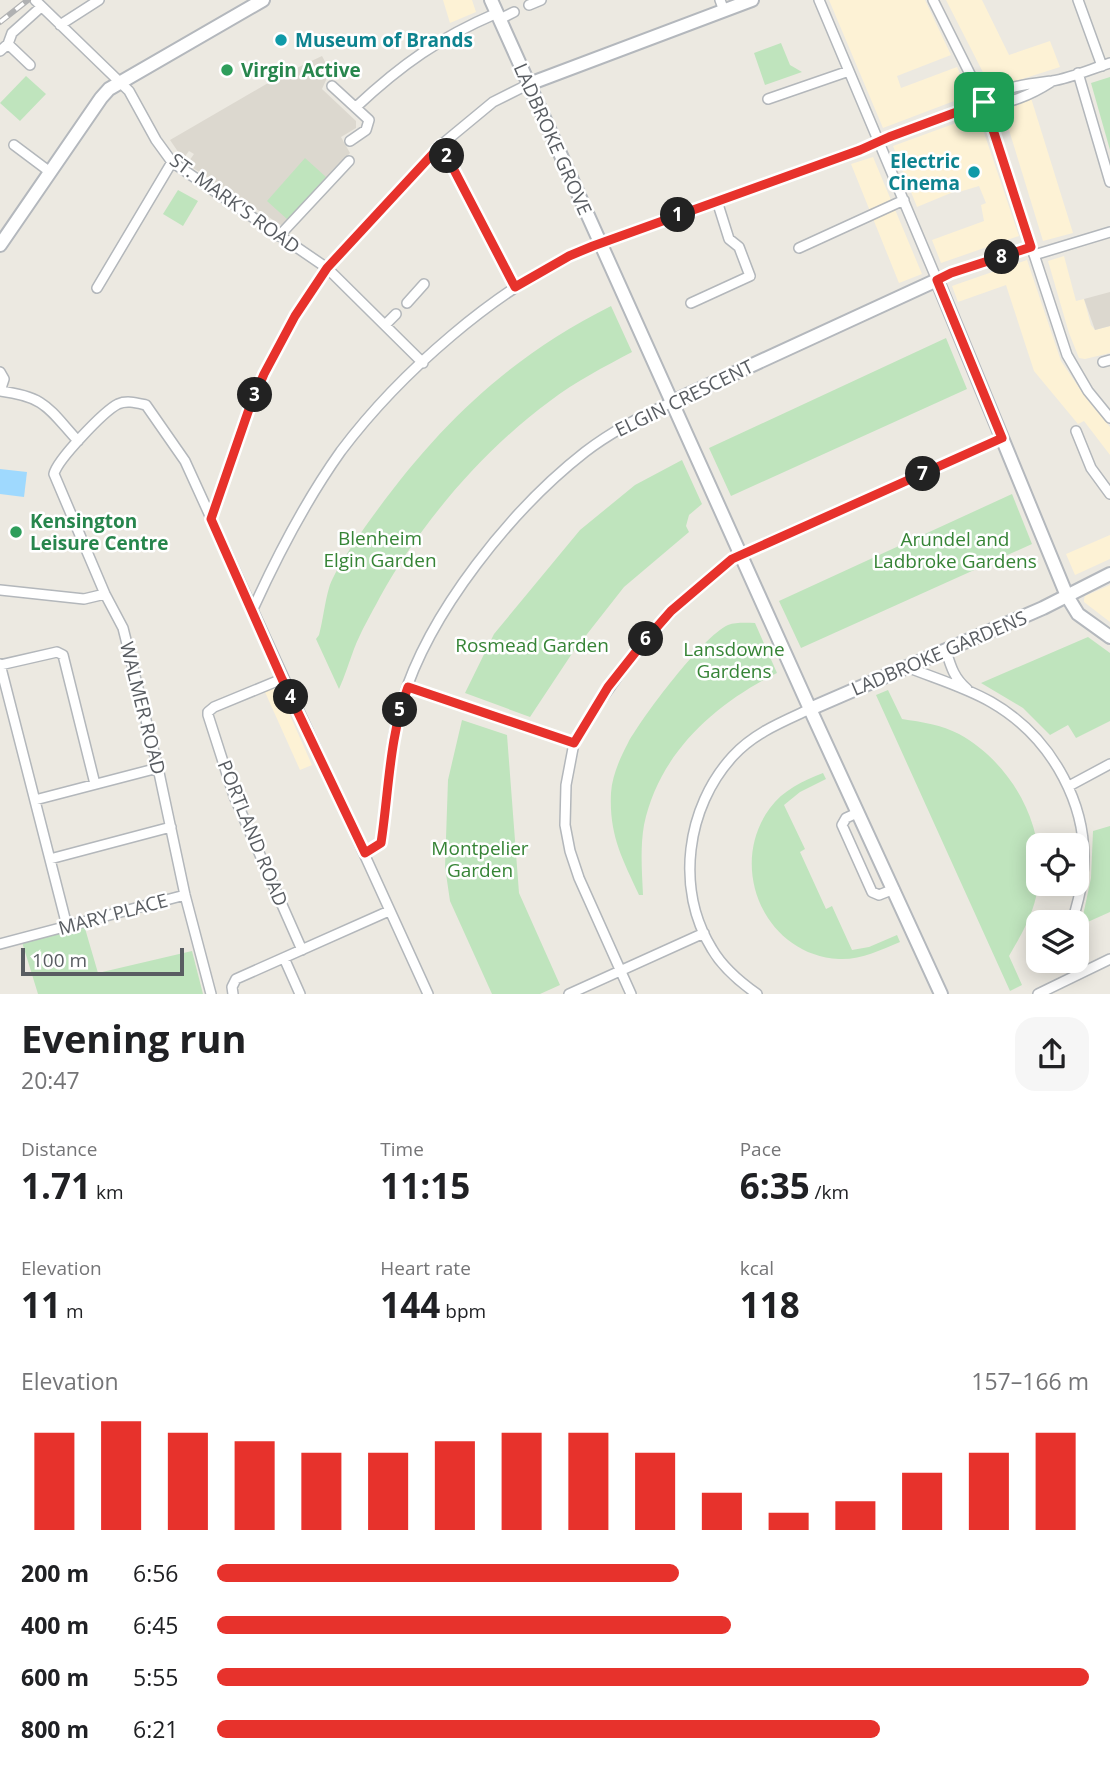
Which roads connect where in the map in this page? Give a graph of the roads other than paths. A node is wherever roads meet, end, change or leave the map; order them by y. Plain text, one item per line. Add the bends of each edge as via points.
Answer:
1 (99, 0) edge
2 (263, 0) edge
3 (491, 0) edge
4 (541, 0) edge
5 (752, 0) edge
6 (819, 0) edge
7 (933, 0) edge
8 (1078, 0) edge
9 (38, 3) edge
10 (529, 5) dead end
11 (722, 5) edge
12 (514, 12) dead end
13 (498, 16) junction
14 (60, 25) junction
15 (8, 44) junction
16 (0, 51) edge
17 (30, 65) dead end
18 (1106, 65) edge
19 (849, 71) junction
20 (1078, 73) junction
21 (121, 81) junction
22 (528, 84) junction
23 (332, 86) dead end
24 (768, 99) dead end
25 (984, 102) junction
26 (356, 107) junction
27 (350, 141) dead end
28 (878, 141) junction
29 (14, 145) dead end
30 (441, 145) junction
31 (348, 161) dead end
32 (173, 162) junction
33 (50, 173) junction
34 (1110, 182) edge
35 (717, 201) junction
36 (904, 201) junction
37 (1110, 232) edge
38 (279, 236) junction
39 (601, 243) junction
40 (0, 246) edge
41 (799, 248) dead end
42 (1033, 251) junction
43 (327, 268) junction
44 (937, 280) junction
45 (424, 285) dead end
46 (515, 287) junction
47 (97, 288) dead end
48 (407, 303) dead end
49 (691, 303) dead end
50 (396, 314) dead end
51 (385, 325) junction
52 (423, 363) junction
53 (0, 372) edge
54 (0, 391) edge
55 (672, 402) junction
56 (1110, 418) edge
57 (1076, 431) dead end
58 (1002, 438) junction
59 (78, 441) junction
60 (1110, 494) edge
61 (211, 519) junction
62 (742, 555) junction
63 (1110, 574) edge
64 (0, 590) edge
65 (105, 594) junction
66 (1067, 596) junction
67 (253, 609) junction
68 (1110, 638) edge
69 (946, 651) junction
70 (0, 665) edge
71 (907, 667) junction
72 (282, 679) junction
73 (408, 687) junction
74 (974, 694) junction
75 (810, 709) junction
76 (574, 743) junction
77 (1110, 764) edge
78 (158, 768) junction
79 (95, 784) junction
80 (1069, 786) junction
81 (34, 800) junction
82 (857, 813) junction
83 (172, 827) junction
84 (365, 853) junction
85 (50, 859) junction
86 (894, 889) junction
87 (185, 895) junction
88 (1075, 910) edge
89 (389, 911) junction
90 (66, 926) junction
91 (704, 933) junction
92 (0, 944) edge
93 (302, 950) junction
94 (284, 958) junction
95 (1110, 959) edge
96 (621, 971) junction
97 (1079, 974) joint
98 (211, 994) edge
99 (233, 994) edge
100 (300, 994) edge
101 (428, 994) edge
102 (569, 994) edge
103 (631, 994) edge
104 (757, 994) edge
105 (941, 994) edge
106 (1038, 994) edge

1 - 14 street
2 - 21 main road
3 - 13 main road, LADBROKE GROVE
4 - 10 street
5 - 11 main road
6 - 19 street
7 - 25 street
8 - 18 street
9 - 14 street, ST. MARK'S ROAD
9 - 15 street
11 - 22 main road
12 - 13 street
13 - 22 main road, LADBROKE GROVE
13 - 26 street via 455,32 423,51
14 - 21 street, ST. MARK'S ROAD
15 - 16 street
15 - 17 street
18 - 20 street
19 - 24 street
19 - 28 street
20 - 25 street via 1034,82
20 - 34 street
21 - 32 street, ST. MARK'S ROAD
21 - 33 main road via 101,98
22 - 30 street via 493,102
22 - 39 main road, LADBROKE GROVE
23 - 26 street
25 - 28 street
25 - 42 street
26 - 27 street via 369,126
28 - 35 street
28 - 36 street
29 - 33 street
30 - 43 street
30 - 46 street
31 - 38 street
32 - 38 street, ST. MARK'S ROAD
32 - 47 street
33 - 40 main road
35 - 39 street
35 - 49 street via 750,276
36 - 41 street
36 - 44 street
37 - 42 street, ELGIN CRESCENT
38 - 43 street, ST. MARK'S ROAD
39 - 46 street
39 - 55 main road, LADBROKE GROVE
42 - 44 street, ELGIN CRESCENT
42 - 56 street via 1067,355
43 - 51 street, ST. MARK'S ROAD
43 - 61 street via 264,374
44 - 55 main road, ELGIN CRESCENT
44 - 58 main road
45 - 48 street
46 - 52 street
50 - 51 street
51 - 52 street, ST. MARK'S ROAD
52 - 67 street via 341,452 295,524
53 - 54 street via 4,379
54 - 59 street via 36,398
55 - 62 main road, LADBROKE GROVE
55 - 73 street, ELGIN CRESCENT via 586,451 519,515 460,587
57 - 60 street via 1091,468
58 - 62 street
58 - 66 main road
59 - 61 street via 121,403 146,405 185,461
59 - 65 street, WALMER ROAD via 55,466 54,474
61 - 67 street
62 - 75 main road, LADBROKE GROVE
62 - 76 street via 691,593 642,644 608,687
63 - 66 main road, LADBROKE GARDENS
64 - 65 street via 84,599
65 - 78 street, WALMER ROAD via 123,628
66 - 68 main road via 1078,614
66 - 69 main road, LADBROKE GARDENS
67 - 72 street
69 - 71 main road, LADBROKE GARDENS
69 - 74 street via 957,681
70 - 79 street via 57,652 63,655
70 - 81 street
71 - 74 street
71 - 75 main road, LADBROKE GARDENS
72 - 84 street
72 - 93 street, PORTLAND ROAD via 214,707 208,715 234,796
73 - 76 street
73 - 84 street, ELGIN CRESCENT via 396,733 381,843
74 - 80 street via 1014,717 1044,748
75 - 82 main road, LADBROKE GROVE
75 - 91 street via 744,745 702,803 693,829 690,869 694,905
76 - 96 street via 566,785 567,839 579,878
77 - 80 street
78 - 79 street
78 - 83 street, WALMER ROAD
79 - 81 street
80 - 88 street via 1084,853
81 - 85 street
82 - 86 main road, LADBROKE GROVE
82 - 86 street via 842,825 872,892 879,895
83 - 85 street
83 - 87 street, WALMER ROAD
84 - 89 street
85 - 90 street
86 - 105 main road, LADBROKE GROVE
87 - 90 street, MARY PLACE
87 - 98 street, WALMER ROAD
89 - 93 street
89 - 101 street
90 - 92 street, MARY PLACE
91 - 96 street
91 - 104 street via 719,960
93 - 94 street
94 - 99 street via 236,979
94 - 100 street
95 - 97 street
96 - 102 street
96 - 103 street
97 - 106 street

